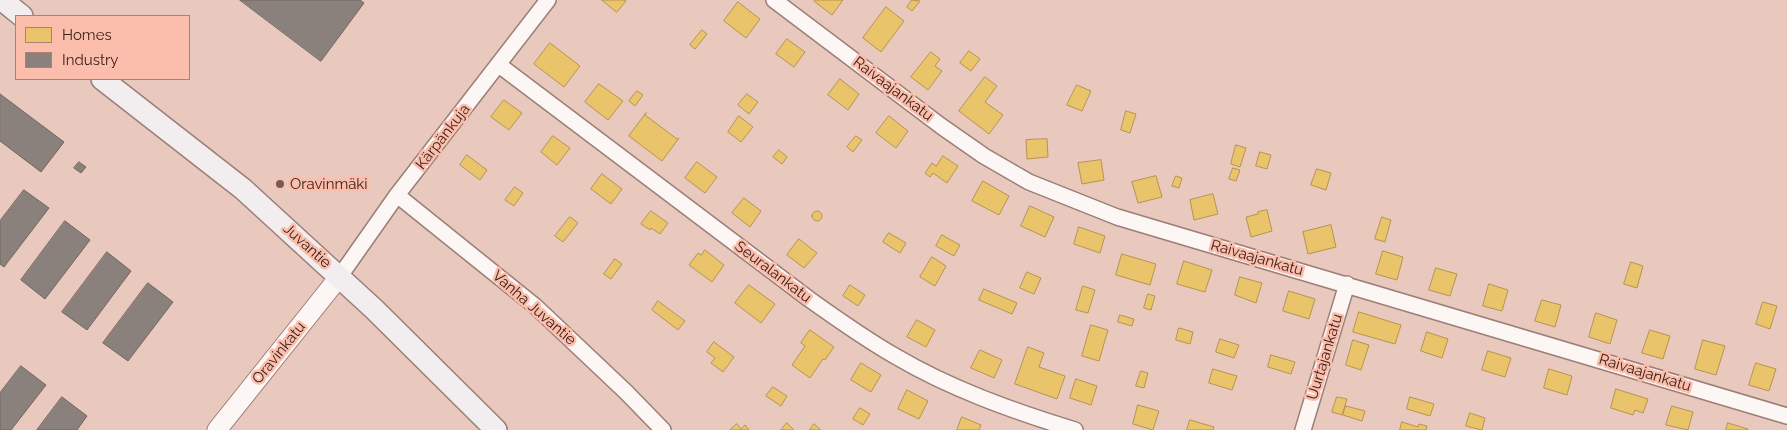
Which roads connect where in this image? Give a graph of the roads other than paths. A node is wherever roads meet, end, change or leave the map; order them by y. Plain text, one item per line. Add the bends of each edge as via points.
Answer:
1 (2, 0) edge
2 (548, 0) edge
3 (774, 0) edge
4 (21, 15) edge
5 (499, 65) junction
6 (103, 80) edge
7 (397, 195) junction
8 (340, 276) junction
9 (1347, 284) junction
10 (1787, 416) edge
11 (217, 430) edge
12 (496, 430) edge
13 (663, 430) edge
14 (1075, 430) edge
15 (1303, 430) edge

1 - 4 main road
2 - 5 street, Kärpänkuja
3 - 9 street, Raivaajankatu via 948,131 1029,182 1117,217
5 - 7 street, Kärpänkuja
5 - 14 street, Seuralankatu via 856,332 941,380 994,403
6 - 8 main road, Juvantie via 243,189
7 - 8 street, Kärpänkuja
7 - 13 street, Vanha Juvantie via 535,306
8 - 11 street, Oravinkatu
8 - 12 main road, Juvantie
9 - 10 street, Raivaajankatu
9 - 15 street, Uurtajankatu

